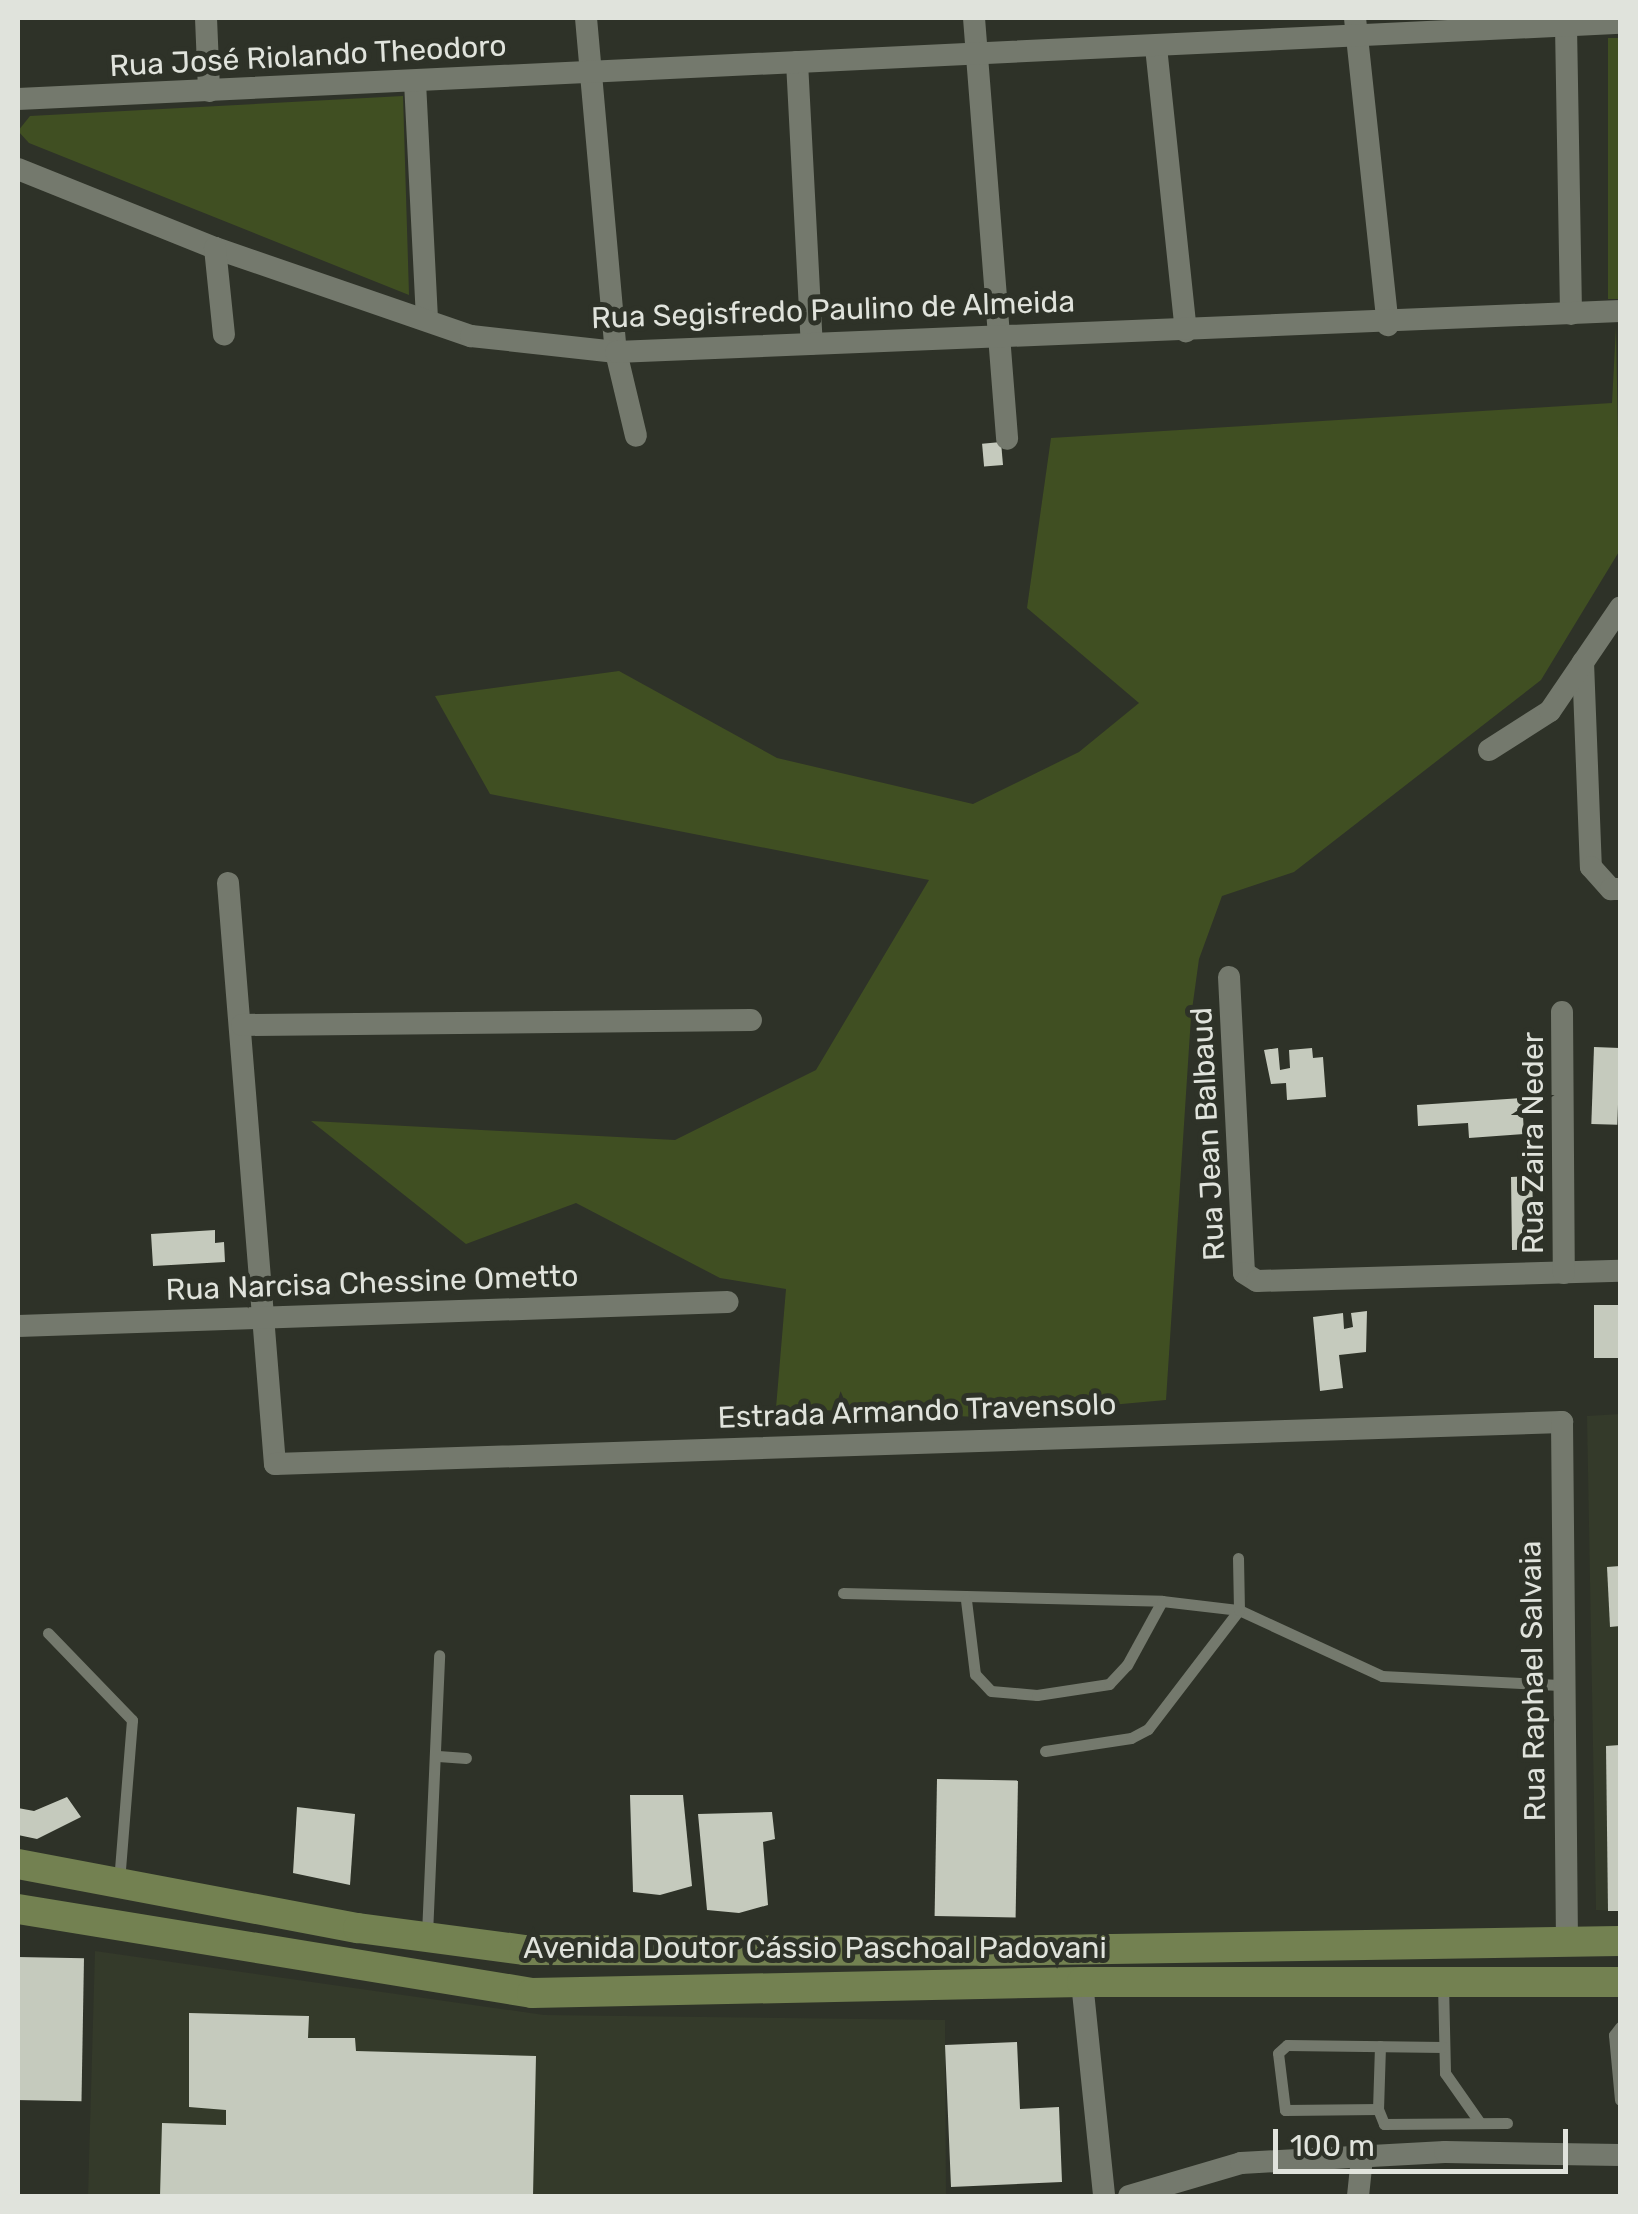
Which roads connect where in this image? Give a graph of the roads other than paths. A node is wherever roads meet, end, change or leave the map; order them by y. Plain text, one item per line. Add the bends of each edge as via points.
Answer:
1 (206, 18) edge
2 (586, 18) edge
3 (974, 18) edge
4 (1620, 23) edge
5 (1356, 26) edge
6 (1566, 26) junction
7 (1156, 47) junction
8 (976, 54) junction
9 (796, 62) junction
10 (592, 70) junction
11 (415, 82) junction
12 (209, 90) junction
13 (18, 100) edge
14 (18, 169) edge
15 (215, 248) junction
16 (1620, 311) edge
17 (1572, 314) junction
18 (427, 319) junction
19 (1388, 325) junction
20 (1186, 331) junction
21 (224, 336) dead end
22 (999, 336) junction
23 (812, 344) junction
24 (616, 352) junction
25 (636, 436) dead end
26 (1007, 440) dead end
27 (1620, 608) edge
28 (1583, 662) junction
29 (1489, 750) dead end
30 (228, 883) dead end
31 (1616, 889) edge
32 (1229, 977) dead end
33 (1562, 1012) dead end
34 (750, 1020) dead end
35 (242, 1025) junction
36 (1620, 1272) edge
37 (1564, 1273) junction
38 (728, 1302) dead end
39 (264, 1316) junction
40 (18, 1326) edge
41 (1562, 1422) joint
42 (1238, 1558) dead end
43 (843, 1593) dead end
44 (966, 1600) junction
45 (1162, 1601) junction
46 (1238, 1610) junction
47 (48, 1634) dead end
48 (439, 1656) dead end
49 (1560, 1685) junction
50 (1045, 1751) dead end
51 (438, 1756) junction
52 (466, 1758) dead end
53 (18, 1864) edge
54 (118, 1884) junction
55 (18, 1909) edge
56 (328, 1923) junction
57 (427, 1938) junction
58 (1566, 1940) junction
59 (1620, 1941) edge
60 (233, 1944) junction
61 (1168, 1946) junction
62 (1082, 1982) junction
63 (1620, 1982) edge
64 (1442, 1984) junction
65 (1620, 2027) edge
66 (1380, 2046) junction
67 (1442, 2047) junction
68 (1620, 2100) edge
69 (1378, 2109) junction
70 (1507, 2123) dead end
71 (1480, 2124) junction
72 (1620, 2154) edge
73 (1362, 2157) junction
74 (1104, 2196) edge
75 (1129, 2196) edge
76 (1358, 2196) edge

1 - 12 street
2 - 10 street
3 - 8 street
4 - 6 street, Rua José Riolando Theodoro
5 - 6 street, Rua José Riolando Theodoro
5 - 7 street, Rua José Riolando Theodoro
5 - 19 street
6 - 17 street
7 - 8 street, Rua José Riolando Theodoro
7 - 20 street
8 - 9 street, Rua José Riolando Theodoro
8 - 22 street
9 - 10 street, Rua José Riolando Theodoro
9 - 23 street
10 - 11 street, Rua José Riolando Theodoro
10 - 24 street
11 - 12 street, Rua José Riolando Theodoro
11 - 18 street
12 - 13 street, Rua José Riolando Theodoro
14 - 15 street, Rua Segisfredo Paulino de Almeida
15 - 18 street, Rua Segisfredo Paulino de Almeida
15 - 21 street
16 - 17 street, Rua Segisfredo Paulino de Almeida
17 - 19 street, Rua Segisfredo Paulino de Almeida
18 - 24 street, Rua Segisfredo Paulino de Almeida via 471,336
19 - 20 street, Rua Segisfredo Paulino de Almeida
20 - 22 street, Rua Segisfredo Paulino de Almeida
22 - 23 street, Rua Segisfredo Paulino de Almeida
22 - 26 street
23 - 24 street, Rua Segisfredo Paulino de Almeida
24 - 25 street
27 - 28 street
28 - 29 street via 1550,711
28 - 31 street via 1587,846 1591,868
30 - 35 street
32 - 37 street, Rua Jean Balbaud via 1244,1273 1258,1280
33 - 37 street, Rua Zaira Neder
34 - 35 street
35 - 39 street
36 - 37 street
38 - 39 street, Rua Narcisa Chessine Ometto
39 - 40 street, Rua Narcisa Chessine Ometto
39 - 41 street, Estrada Armando Travensolo via 275,1464
41 - 49 street, Rua Raphael Salvaia
42 - 46 lane
43 - 44 lane
44 - 45 lane
44 - 45 lane via 982,1684 991,1691 1037,1695 1116,1678
45 - 46 lane
46 - 49 lane via 1382,1676
46 - 50 lane via 1148,1729 1132,1738
47 - 54 lane via 132,1720
48 - 51 lane
49 - 58 street, Rua Raphael Salvaia
51 - 52 lane
51 - 57 lane
53 - 54 main road, Avenida Doutor Cássio Paschoal Padovani
54 - 56 main road, Avenida Doutor Cássio Paschoal Padovani
55 - 60 main road, Avenida Doutor Cássio Paschoal Padovani
56 - 57 main road, Avenida Doutor Cássio Paschoal Padovani
56 - 60 main road via 321,1940 309,1944 258,1934
57 - 61 main road, Avenida Doutor Cássio Paschoal Padovani via 544,1950
58 - 59 main road, Avenida Doutor Cássio Paschoal Padovani
58 - 61 main road, Avenida Doutor Cássio Paschoal Padovani
60 - 62 main road, Avenida Doutor Cássio Paschoal Padovani via 532,1993
61 - 62 main road via 1086,1962
62 - 64 main road, Avenida Doutor Cássio Paschoal Padovani
62 - 74 street
63 - 64 main road, Avenida Doutor Cássio Paschoal Padovani
64 - 67 lane
65 - 68 lane via 1614,2035
66 - 67 lane
66 - 69 lane
66 - 69 lane via 1286,2045 1278,2054 1285,2110
67 - 71 lane via 1447,2080
69 - 71 lane via 1384,2124
70 - 71 lane
72 - 73 street
73 - 75 street via 1241,2163
73 - 76 street

